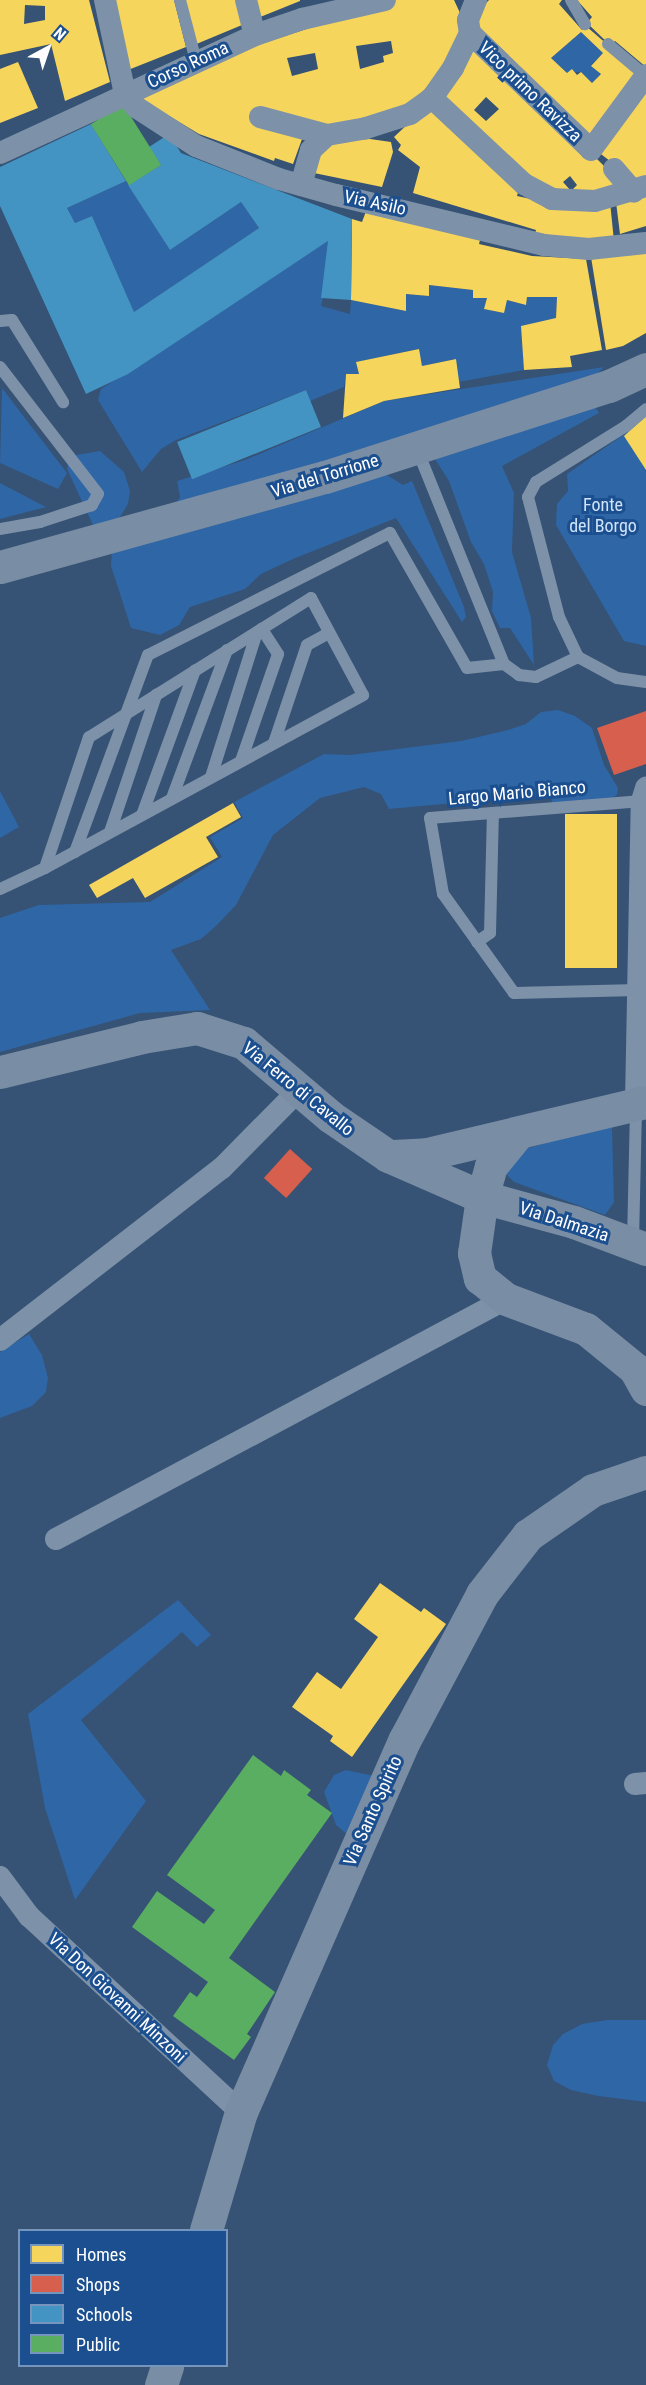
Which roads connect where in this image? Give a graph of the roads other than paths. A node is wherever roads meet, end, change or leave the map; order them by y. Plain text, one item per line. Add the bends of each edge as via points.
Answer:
1 (105, 0) edge
2 (180, 0) edge
3 (246, 0) edge
4 (385, 0) edge
5 (476, 0) edge
6 (571, 0) edge
7 (353, 3) edge
8 (585, 24) dead end
9 (470, 33) junction
10 (255, 35) junction
11 (609, 44) dead end
12 (196, 61) junction
13 (646, 75) edge
14 (125, 94) junction
15 (432, 98) junction
16 (260, 117) dead end
17 (318, 133) junction
18 (0, 153) edge
19 (614, 170) dead end
20 (301, 185) junction
21 (640, 189) edge
22 (646, 243) edge
23 (0, 321) edge
24 (0, 367) edge
25 (646, 369) edge
26 (63, 402) dead end
27 (646, 409) edge
28 (416, 448) junction
29 (0, 529) edge
30 (0, 567) edge
31 (259, 630) junction
32 (329, 633) junction
33 (227, 650) junction
34 (578, 657) junction
35 (504, 664) junction
36 (195, 670) junction
37 (646, 682) edge
38 (156, 694) junction
39 (125, 714) junction
40 (274, 743) junction
41 (241, 760) junction
42 (211, 777) junction
43 (644, 793) edge
44 (172, 798) junction
45 (493, 813) junction
46 (142, 814) junction
47 (110, 832) junction
48 (75, 852) junction
49 (45, 868) junction
50 (0, 889) edge
51 (477, 942) junction
52 (638, 990) junction
53 (0, 1072) edge
54 (299, 1090) junction
55 (641, 1102) edge
56 (518, 1133) junction
57 (388, 1156) junction
58 (482, 1197) junction
59 (639, 1247) edge
60 (506, 1299) junction
61 (0, 1340) edge
62 (646, 1389) edge
63 (646, 1472) edge
64 (56, 1539) dead end
65 (0, 1877) edge
66 (241, 2112) junction
67 (206, 2229) edge
68 (167, 2367) edge
69 (161, 2385) edge

1 - 14 street
2 - 12 lane
3 - 10 street
4 - 7 street, Corso Roma
5 - 9 street via 468,21
6 - 8 lane
7 - 10 street, Corso Roma
9 - 13 street, Vico primo Ravizza via 591,150
9 - 15 street
10 - 12 street, Corso Roma
11 - 13 lane
12 - 14 street, Corso Roma
14 - 18 street, Corso Roma
14 - 20 street, Via Asilo via 136,107 196,146
15 - 17 street via 410,114 366,129
15 - 21 street via 536,192 573,202
16 - 17 street
17 - 20 street
19 - 21 street
20 - 22 street, Via Asilo via 564,248
23 - 26 lane via 12,320
24 - 29 lane via 98,494 92,505 40,522
25 - 28 street, Via del Torrione via 609,386
27 - 34 lane via 626,426 536,482 528,497 559,617
28 - 30 street, Via del Torrione
28 - 35 lane
31 - 32 lane via 311,598
31 - 33 lane
31 - 41 lane via 278,654
31 - 42 lane
32 - 40 lane via 307,645
32 - 40 lane via 363,695
33 - 36 lane
33 - 44 lane
34 - 35 lane via 536,677 519,675
34 - 37 lane via 617,678
35 - 39 lane via 467,668 390,533 148,656
36 - 38 lane
36 - 46 lane
38 - 39 lane
38 - 47 lane
39 - 48 lane
39 - 49 lane via 88,737
40 - 41 lane
41 - 42 lane
42 - 44 lane
43 - 45 lane, Largo Mario Bianco
43 - 52 street
44 - 46 lane
45 - 51 lane via 490,933
45 - 51 lane, Largo Mario Bianco via 430,818 443,894
46 - 47 lane
47 - 48 lane
48 - 49 lane
49 - 50 lane
51 - 52 lane, Largo Mario Bianco via 513,993
52 - 55 street
53 - 54 street, Via Ferro di Cavallo via 142,1036 198,1028 244,1043
54 - 57 street, Via Ferro di Cavallo
54 - 61 street via 222,1168
55 - 56 street
55 - 59 lane
56 - 57 street via 428,1154
56 - 58 street via 491,1166
57 - 58 street, Via Ferro di Cavallo
58 - 59 street, Via Dalmazia via 574,1222
58 - 60 street via 474,1266 488,1288
60 - 62 street via 586,1329 610,1345 634,1369
60 - 64 street
63 - 66 street, Via Santo Spirito via 593,1490 528,1535 482,1594 405,1740
65 - 66 street, Via Don Giovanni Minzoni via 29,1916
66 - 67 street, Via Santo Spirito
68 - 69 street

